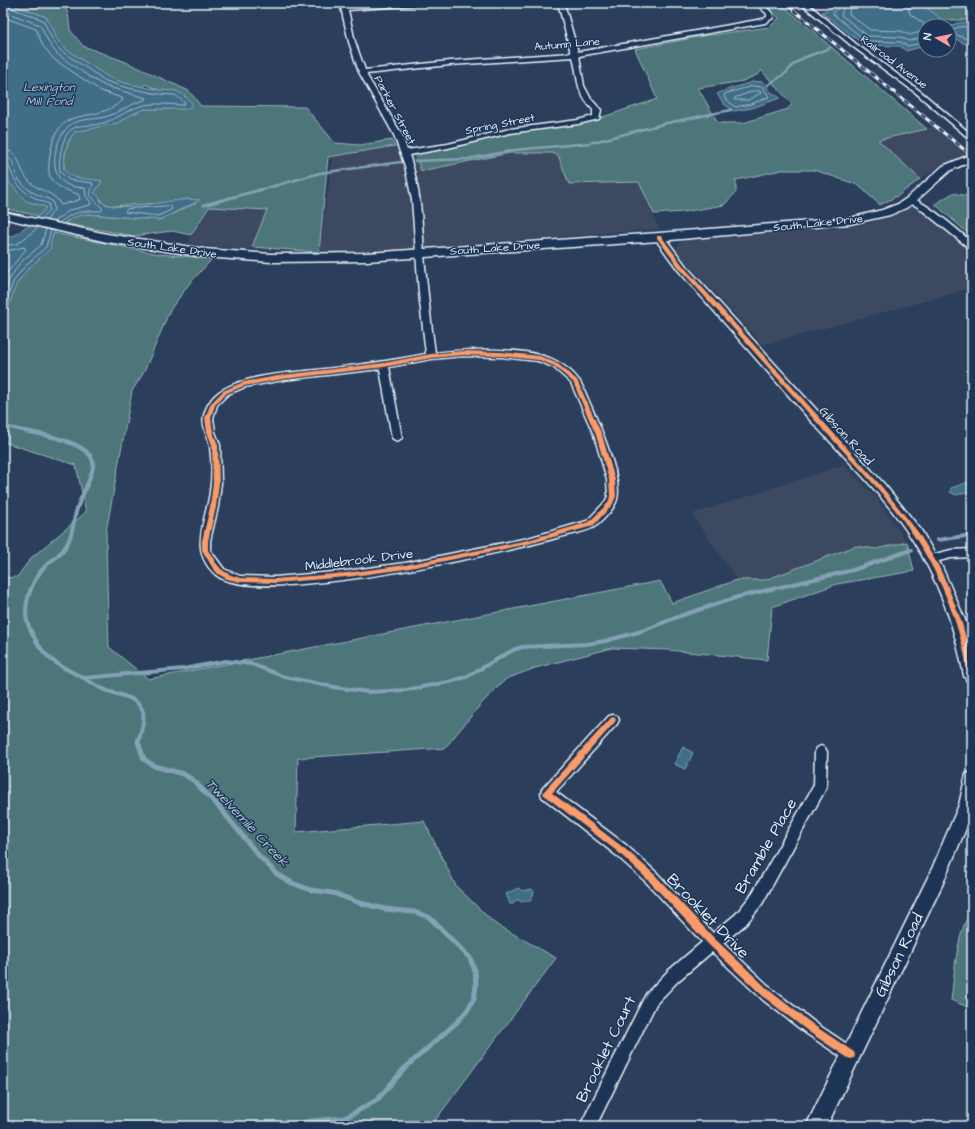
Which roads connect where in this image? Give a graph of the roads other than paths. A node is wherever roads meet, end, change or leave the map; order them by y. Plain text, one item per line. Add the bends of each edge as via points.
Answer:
1 (415, 3) edge
2 (561, 3) edge
3 (759, 3) edge
4 (802, 3) edge
5 (344, 6) edge
6 (574, 55) junction
7 (362, 72) junction
8 (972, 139) edge
9 (405, 153) junction
10 (972, 157) edge
11 (912, 200) junction
12 (3, 215) edge
13 (659, 237) junction
14 (972, 246) edge
15 (420, 253) junction
16 (431, 356) junction
17 (384, 365) junction
18 (397, 438) dead end
19 (972, 554) edge
20 (931, 559) junction
21 (972, 676) edge
22 (613, 720) dead end
23 (821, 752) dead end
24 (972, 779) edge
25 (712, 942) junction
26 (851, 1055) junction
27 (588, 1126) edge
28 (816, 1126) edge

1 - 5 street
2 - 6 street
3 - 6 street, Autumn Lane via 769,12 770,18
4 - 8 street, Railroad Avenue via 918,92
5 - 7 street, Parker Street
6 - 7 street, Autumn Lane
6 - 9 street, Spring Street via 581,86 597,110 597,115 592,119 510,131
7 - 9 street, Parker Street
9 - 15 street, Parker Street via 415,194
10 - 11 main road, South Lake Drive via 947,168
11 - 13 main road, South Lake Drive via 886,212 850,221
11 - 14 street
12 - 15 main road, South Lake Drive via 143,244 239,256 322,259
13 - 15 main road, South Lake Drive
13 - 20 street, Gibson Road via 682,268 884,494 916,534
15 - 16 street
16 - 17 street, Middlebrook Drive
16 - 17 street, Middlebrook Drive via 463,353 521,355 549,361 570,375 585,401 599,435 612,480 611,500 598,517 591,524 581,528 536,540 405,567 275,581 240,580 220,572 205,550 216,483 215,445 208,418 213,404 234,387 253,382
17 - 18 street
19 - 20 street via 951,554
20 - 21 street, Gibson Road via 953,604
22 - 25 street, Brooklet Drive via 547,794 641,867
23 - 25 street, Bramble Place via 820,786 757,899 740,919
24 - 26 street, Gibson Road via 967,805 937,877
25 - 26 street, Brooklet Drive via 768,995
25 - 27 street, Brooklet Court via 651,999
26 - 28 street, Gibson Road

